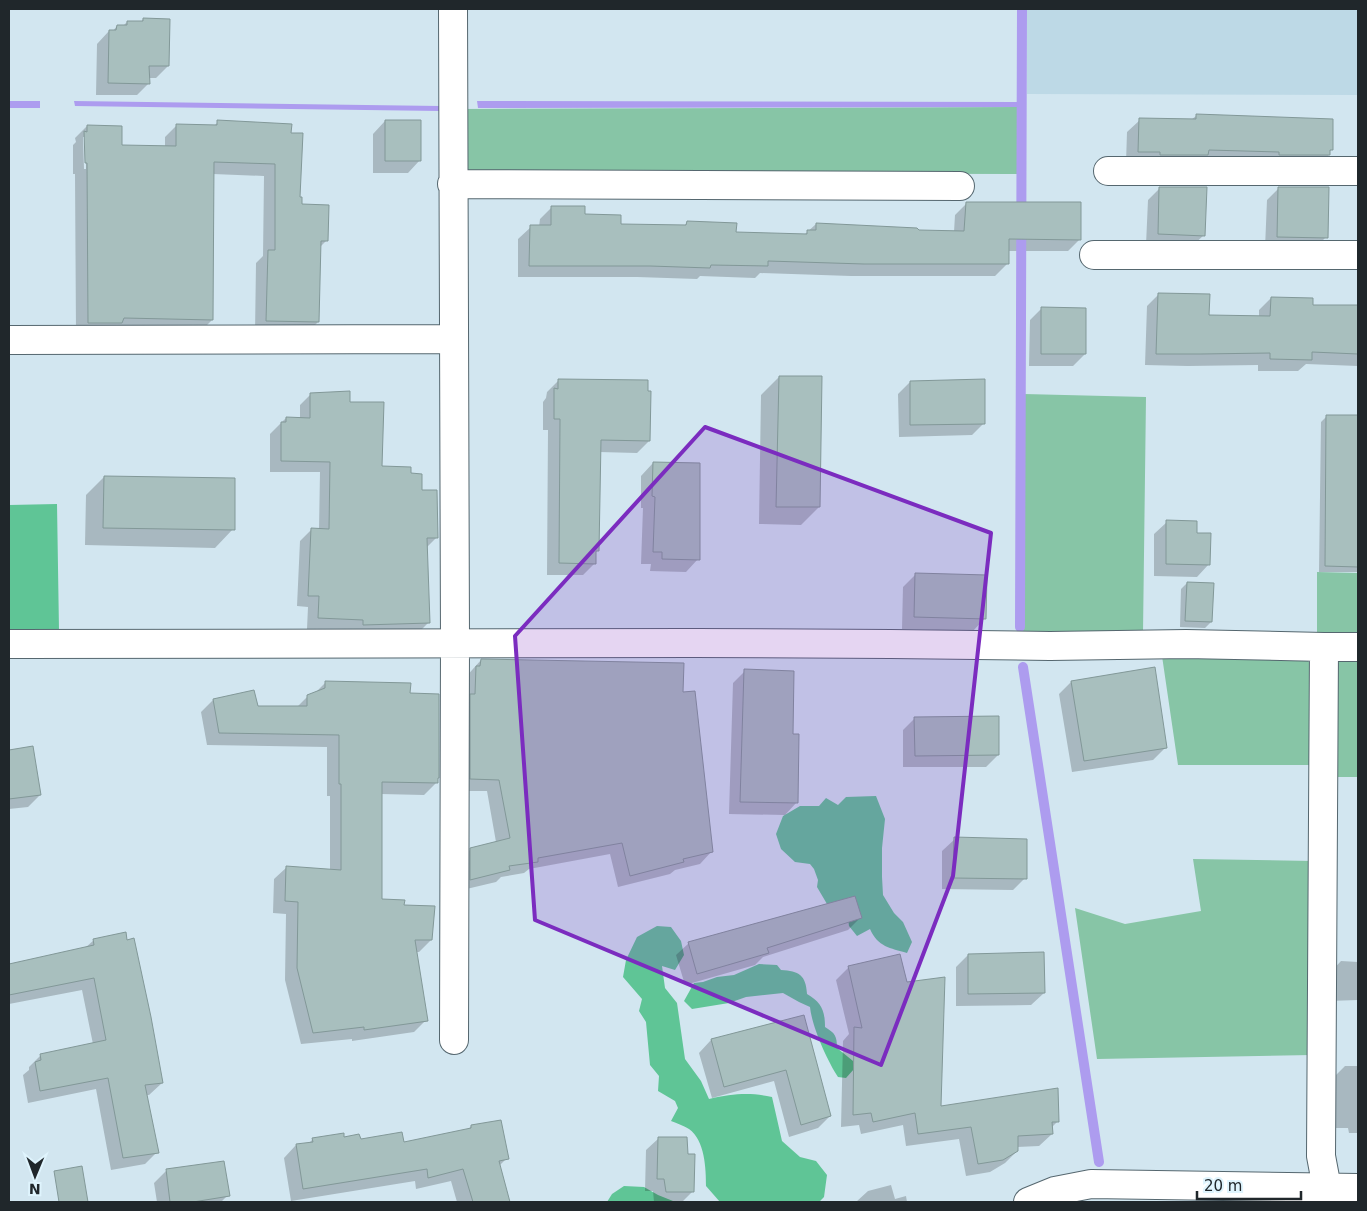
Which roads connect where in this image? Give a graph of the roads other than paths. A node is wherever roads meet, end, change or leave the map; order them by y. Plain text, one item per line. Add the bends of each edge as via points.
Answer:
1 (452, 9) edge
2 (1108, 171) dead end
3 (1358, 171) edge
4 (452, 184) junction
5 (960, 186) dead end
6 (1094, 255) dead end
7 (1358, 255) edge
8 (453, 339) junction
9 (9, 340) edge
10 (455, 642) junction
11 (9, 644) edge
12 (1324, 647) junction
13 (1358, 647) edge
14 (454, 1040) dead end
15 (1358, 1188) edge
16 (1326, 1195) edge
17 (1028, 1202) edge

1 - 4 street
2 - 3 street
4 - 5 street
4 - 8 street
6 - 7 street
8 - 9 street
8 - 10 street
10 - 11 street
10 - 12 street
10 - 14 street
12 - 13 street
12 - 16 street via 1322,1156
15 - 16 street
16 - 17 street via 1091,1184 1055,1191

